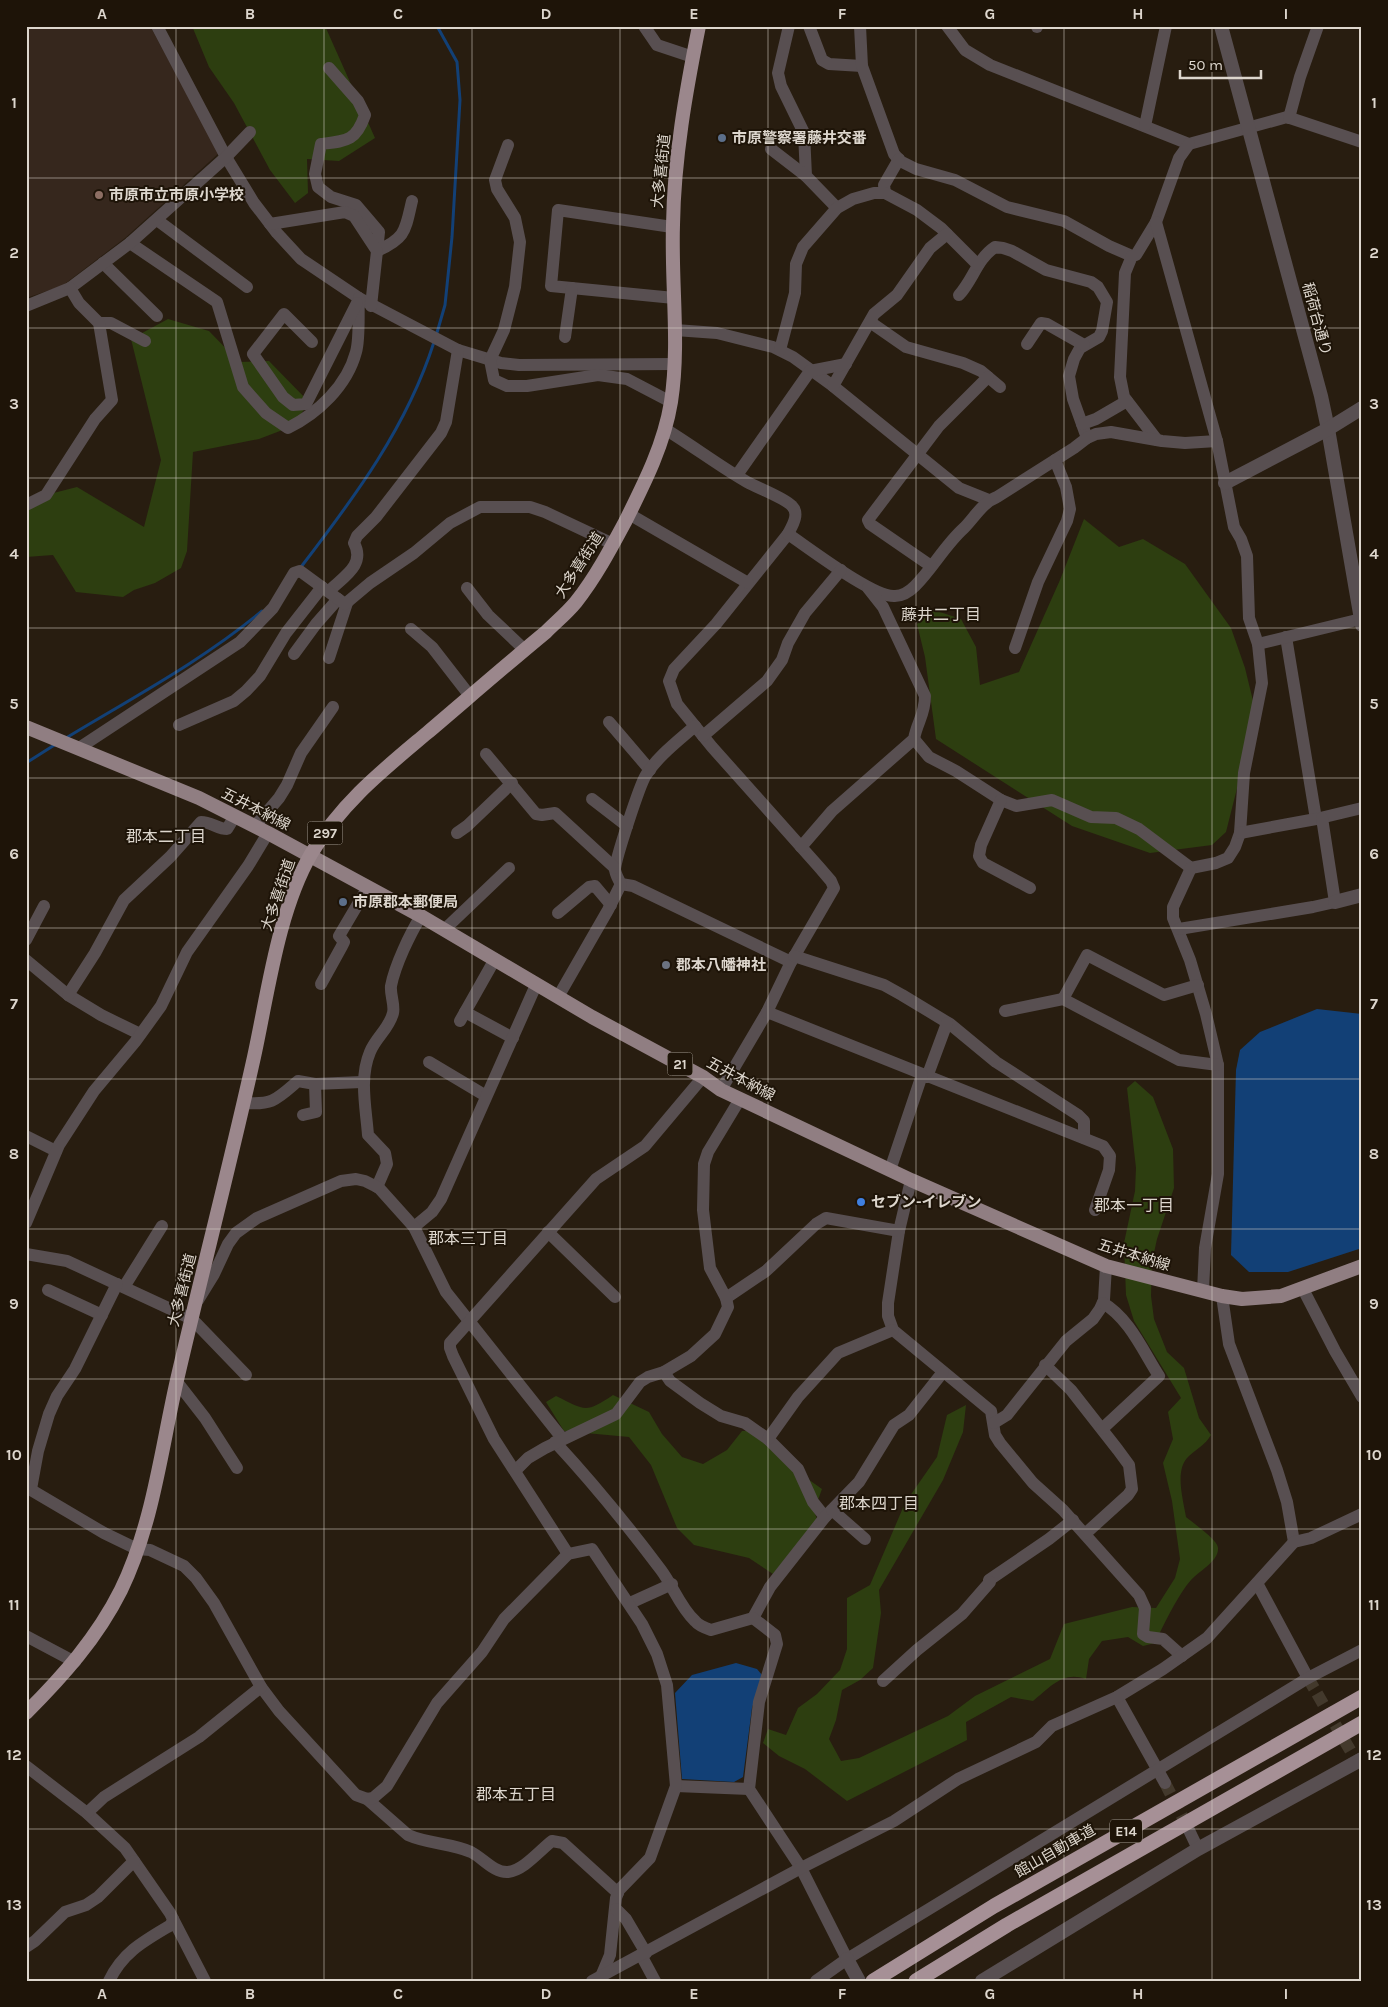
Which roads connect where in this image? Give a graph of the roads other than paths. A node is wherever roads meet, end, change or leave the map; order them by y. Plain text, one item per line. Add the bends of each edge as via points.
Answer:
1 (157, 26) edge
2 (644, 26) edge
3 (699, 26) edge
4 (789, 26) edge
5 (809, 26) edge
6 (860, 26) edge
7 (947, 26) edge
8 (1166, 26) edge
9 (1221, 26) edge
10 (1318, 26) edge
11 (693, 57) junction
12 (862, 66) junction
13 (329, 68) dead end
14 (1289, 118) junction
15 (1145, 126) junction
16 (1247, 127) junction
17 (250, 132) dead end
18 (1362, 142) edge
19 (1188, 144) junction
20 (508, 145) dead end
21 (770, 149) dead end
22 (226, 156) junction
23 (899, 160) junction
24 (806, 176) junction
25 (885, 193) junction
26 (412, 201) dead end
27 (837, 208) junction
28 (156, 220) junction
29 (1156, 222) junction
30 (270, 224) junction
31 (672, 226) junction
32 (947, 234) junction
33 (130, 243) junction
34 (377, 251) junction
35 (1132, 256) junction
36 (103, 263) junction
37 (978, 265) junction
38 (247, 287) dead end
39 (70, 288) junction
40 (572, 288) junction
41 (959, 295) dead end
42 (359, 298) junction
43 (674, 298) junction
44 (26, 306) edge
45 (371, 306) junction
46 (157, 316) dead end
47 (870, 322) junction
48 (99, 323) junction
49 (675, 330) junction
50 (565, 336) dead end
51 (145, 341) dead end
52 (312, 342) dead end
53 (1027, 344) dead end
54 (1084, 346) junction
55 (458, 350) junction
56 (780, 350) junction
57 (490, 360) junction
58 (674, 364) junction
59 (846, 364) junction
60 (810, 370) junction
61 (988, 377) junction
62 (833, 386) junction
63 (1000, 388) dead end
64 (1127, 401) junction
65 (671, 402) junction
66 (1362, 408) edge
67 (1082, 424) junction
68 (665, 429) junction
69 (1328, 429) junction
70 (1087, 438) junction
71 (1157, 440) junction
72 (1217, 441) junction
73 (917, 454) junction
74 (1055, 460) junction
75 (737, 475) junction
76 (1225, 483) junction
77 (990, 500) junction
78 (26, 505) edge
79 (629, 514) junction
80 (788, 534) junction
81 (613, 544) junction
82 (931, 566) junction
83 (841, 570) junction
84 (748, 583) junction
85 (467, 588) dead end
86 (868, 588) junction
87 (334, 595) junction
88 (1361, 622) edge
89 (411, 629) dead end
90 (1286, 637) junction
91 (1258, 644) junction
92 (1015, 648) dead end
93 (525, 650) junction
94 (294, 654) dead end
95 (329, 658) dead end
96 (470, 696) junction
97 (333, 707) dead end
98 (609, 722) dead end
99 (179, 726) dead end
100 (26, 727) edge
101 (699, 731) junction
102 (914, 739) junction
103 (79, 748) junction
104 (486, 754) dead end
105 (650, 770) junction
106 (512, 783) junction
107 (592, 798) dead end
108 (1001, 800) junction
109 (1362, 808) edge
110 (235, 816) junction
111 (1319, 818) junction
112 (255, 826) junction
113 (627, 826) junction
114 (268, 833) junction
115 (457, 833) dead end
116 (1240, 833) junction
117 (801, 847) junction
118 (310, 855) junction
119 (509, 868) dead end
120 (615, 868) junction
121 (1191, 868) junction
122 (621, 884) junction
123 (368, 887) junction
124 (1030, 888) dead end
125 (1362, 895) edge
126 (1335, 902) junction
127 (611, 905) junction
128 (44, 906) dead end
129 (558, 913) dead end
130 (422, 916) junction
131 (444, 929) junction
132 (1179, 930) junction
133 (26, 940) edge
134 (495, 959) junction
135 (792, 959) junction
136 (26, 960) edge
137 (321, 984) dead end
138 (536, 985) junction
139 (1198, 985) junction
140 (68, 995) junction
141 (558, 997) junction
142 (1063, 999) junction
143 (767, 1012) junction
144 (1005, 1012) dead end
145 (947, 1023) junction
146 (140, 1034) junction
147 (513, 1038) junction
148 (429, 1062) dead end
149 (1218, 1065) junction
150 (924, 1076) junction
151 (703, 1077) junction
152 (362, 1082) junction
153 (315, 1084) junction
154 (721, 1090) junction
155 (486, 1096) junction
156 (740, 1099) junction
157 (244, 1103) junction
158 (303, 1115) dead end
159 (26, 1136) edge
160 (1084, 1138) junction
161 (56, 1151) junction
162 (890, 1170) junction
163 (911, 1180) junction
164 (377, 1187) junction
165 (1095, 1210) dead end
166 (26, 1223) edge
167 (162, 1226) dead end
168 (414, 1227) junction
169 (899, 1231) junction
170 (548, 1232) junction
171 (26, 1254) edge
172 (1106, 1266) junction
173 (1362, 1266) edge
174 (121, 1286) junction
175 (1303, 1289) junction
176 (48, 1290) dead end
177 (1203, 1291) junction
178 (1222, 1296) junction
179 (615, 1297) dead end
180 (726, 1298) junction
181 (196, 1302) junction
182 (1102, 1303) junction
183 (102, 1315) junction
184 (192, 1319) junction
185 (470, 1320) junction
186 (893, 1330) junction
187 (1045, 1365) junction
188 (664, 1372) junction
189 (944, 1372) junction
190 (246, 1375) dead end
191 (177, 1382) junction
192 (1362, 1397) edge
193 (994, 1422) junction
194 (1102, 1429) junction
195 (768, 1439) junction
196 (559, 1440) junction
197 (237, 1468) dead end
198 (515, 1471) junction
199 (28, 1488) edge
200 (829, 1514) junction
201 (1362, 1514) edge
202 (1072, 1520) junction
203 (1085, 1534) junction
204 (866, 1540) dead end
205 (1294, 1542) junction
206 (137, 1549) junction
207 (568, 1554) junction
208 (1257, 1583) junction
209 (672, 1584) junction
210 (630, 1603) junction
211 (753, 1618) junction
212 (26, 1636) edge
213 (1362, 1650) edge
214 (1182, 1656) junction
215 (75, 1662) junction
216 (1308, 1678) junction
217 (883, 1681) dead end
218 (261, 1687) junction
219 (1118, 1697) junction
220 (1362, 1697) edge
221 (26, 1713) edge
222 (1362, 1723) edge
223 (1362, 1759) edge
224 (26, 1766) edge
225 (1157, 1769) junction
226 (1165, 1783) tunnel mouth
227 (676, 1786) junction
228 (748, 1789) junction
229 (367, 1799) junction
230 (87, 1813) junction
231 (1188, 1828) tunnel mouth
232 (1198, 1849) junction
233 (134, 1862) junction
234 (801, 1868) junction
235 (618, 1893) junction
236 (616, 1909) junction
237 (173, 1919) junction
238 (28, 1941) edge
239 (643, 1954) junction
240 (847, 1960) junction
241 (597, 1977) edge
242 (109, 1981) edge
243 (205, 1981) edge
244 (655, 1981) edge
245 (816, 1981) edge
246 (859, 1981) edge
247 (873, 1981) edge
248 (916, 1981) edge
249 (982, 1981) edge

1 - 22 street
2 - 11 street via 657,45
3 - 11 highway, 大多喜街道 / 297
4 - 24 street via 778,73 804,133
5 - 12 street via 822,60 829,64
6 - 12 street
7 - 15 street via 964,50 990,65
8 - 15 street
9 - 16 street, 稲荷台通り
10 - 14 street
11 - 31 highway, 大多喜街道 / 297 via 678,156
12 - 23 street
13 - 34 street via 358,100 365,115 352,138 321,144 316,180 318,187 331,197 356,205 379,232
14 - 16 street
14 - 18 street
15 - 19 street
16 - 19 street
16 - 69 street, 稲荷台通り
17 - 22 street
19 - 29 street via 1179,158
20 - 57 street via 495,180 515,218 520,242 507,322
21 - 24 street
22 - 28 street
22 - 30 street
23 - 25 street via 884,185
23 - 35 street via 916,169 955,180 1007,207 1064,220
24 - 27 street
25 - 27 street via 853,199
25 - 32 street via 917,210
26 - 34 street via 406,228 395,243
27 - 56 street via 803,247 796,264 795,293
28 - 33 street
28 - 38 street
29 - 35 street via 1136,255
29 - 72 street
30 - 34 street via 345,212 354,216
30 - 42 street via 301,258
31 - 40 street via 558,210 551,286
31 - 43 highway, 大多喜街道 / 297
32 - 37 street
32 - 47 street via 930,248 897,295 874,314
33 - 36 street
33 - 42 street via 217,302 243,387 266,412 288,428 329,400 347,374 356,352
34 - 45 street
35 - 64 street via 1125,273 1120,377
36 - 39 street
36 - 46 street
37 - 41 street
37 - 54 street via 996,247 1004,248 1046,270 1091,282 1098,287 1107,302 1102,331 1099,337
39 - 44 street
39 - 48 street via 79,303
40 - 43 street
40 - 50 street
42 - 45 street
42 - 52 street via 306,404 293,405 282,397 254,354 284,314
43 - 49 highway, 大多喜街道 / 297
45 - 55 street
47 - 59 street
47 - 61 street via 906,347 963,363
48 - 51 street via 111,323
48 - 78 street via 112,400 95,419 46,495
49 - 56 street via 717,333
49 - 58 highway, 大多喜街道 / 297
53 - 54 street via 1040,323
54 - 67 street via 1074,359 1069,376
55 - 57 street
55 - 87 street via 446,422 441,434 376,517 357,536 354,543 358,551 357,564
56 - 60 street
57 - 58 street via 519,365
57 - 65 street via 494,380 507,386 598,375 627,379
58 - 65 highway, 大多喜街道 / 297
59 - 60 street
59 - 62 street
60 - 62 street
60 - 75 street
61 - 63 street
61 - 73 street via 939,426
62 - 73 street
64 - 67 street
64 - 71 street
65 - 68 highway, 大多喜街道 / 297
66 - 69 street
67 - 70 street
68 - 75 street
68 - 79 highway, 大多喜街道 / 297
69 - 76 street
69 - 88 street, 稲荷台通り
70 - 71 street via 1110,432
70 - 74 street
71 - 72 street via 1185,443
72 - 76 street
73 - 77 street via 959,488
73 - 82 street via 868,520
74 - 77 street
74 - 92 street via 1066,487 1070,509 1038,582
75 - 80 street via 792,506 796,512
76 - 91 street via 1234,527 1247,556 1249,618
77 - 82 street via 950,540
79 - 81 highway, 大多喜街道 / 297
79 - 84 street
80 - 83 street
80 - 84 street
81 - 87 street via 530,507 480,508 450,523 370,583
81 - 93 highway, 大多喜街道 / 297 via 574,604
82 - 86 street via 915,587 905,594 888,595
83 - 86 street
83 - 101 street via 805,613 782,660 767,681
84 - 101 street via 674,670 669,681 677,704
85 - 93 street
86 - 102 street via 884,607 925,696 925,709
87 - 94 street
87 - 95 street
87 - 99 street via 286,633 260,676 246,691 234,701
87 - 103 street via 300,571 294,573 273,608 240,642
88 - 90 street
89 - 96 street via 432,647
90 - 91 street
90 - 111 street
91 - 116 street via 1262,683 1244,773
93 - 96 highway, 大多喜街道 / 297
96 - 118 highway, 大多喜街道 / 297 via 362,788
97 - 112 street via 301,753 279,798
98 - 105 street
100 - 103 main road, 五井本納線 / 21
101 - 105 street
101 - 117 street
102 - 108 street via 929,757
102 - 117 street via 832,811
103 - 110 main road, 五井本納線 / 21
104 - 106 street
105 - 113 street
106 - 115 street
106 - 120 street via 536,814 555,813
107 - 113 street
108 - 121 street via 1016,806 1052,800 1091,817 1116,818 1139,829
108 - 124 street via 979,856 983,863
109 - 111 street
110 - 112 main road, 五井本納線 / 21
110 - 140 street via 227,829 201,822 170,857 124,900
111 - 116 street
111 - 126 street
112 - 114 main road, 五井本納線 / 21
113 - 120 street
114 - 118 main road, 五井本納線 / 21
114 - 146 street via 187,952 162,1006
116 - 121 street via 1228,858
117 - 135 street via 834,888
118 - 123 main road, 五井本納線 / 21
118 - 157 highway, 大多喜街道 / 297 via 285,916
119 - 131 street
120 - 122 street
121 - 132 street via 1173,906 1173,918
122 - 127 street
122 - 135 street via 633,886
123 - 130 main road, 五井本納線 / 21
123 - 137 street via 339,936 344,942
125 - 126 street
126 - 132 street
127 - 129 street via 595,886
127 - 141 street
128 - 133 street
130 - 131 main road, 五井本納線 / 21
130 - 152 street via 409,937 391,986 394,1011 385,1032 375,1040 369,1053
131 - 134 main road, 五井本納線 / 21
132 - 139 street
134 - 138 main road, 五井本納線 / 21
134 - 147 street via 463,1016
135 - 143 street
135 - 145 street via 884,985
136 - 140 street
138 - 141 main road, 五井本納線 / 21
138 - 147 street
139 - 142 street via 1164,995 1087,955
139 - 149 street
140 - 146 street
141 - 151 main road, 五井本納線 / 21
142 - 144 street
142 - 149 street via 1179,1060
143 - 150 street
143 - 154 street
145 - 150 street
145 - 160 street via 996,1062 1078,1114 1084,1121
146 - 161 street via 94,1091
147 - 155 street
148 - 155 street
149 - 177 street via 1218,1174 1205,1248
150 - 160 street
150 - 162 street
151 - 154 main road, 五井本納線 / 21
151 - 170 street via 645,1146 596,1179
152 - 153 street
152 - 164 street via 368,1136 385,1153 387,1164
153 - 157 street via 298,1082 275,1100 262,1104
153 - 158 street via 316,1112
154 - 156 main road, 五井本納線 / 21
155 - 168 street via 441,1199 432,1212
156 - 162 main road, 五井本納線 / 21
156 - 180 street via 708,1152 703,1177 710,1268
157 - 181 highway, 大多喜街道 / 297
159 - 161 street
160 - 165 street via 1103,1146 1110,1156 1109,1170
161 - 166 street
162 - 163 main road, 五井本納線 / 21
163 - 169 street
163 - 172 main road, 五井本納線 / 21
164 - 168 street
164 - 181 street via 356,1179 341,1181 256,1218 236,1233 228,1244
167 - 174 street
168 - 185 street via 446,1292
169 - 180 street via 826,1218 766,1271
169 - 186 street via 888,1303
170 - 179 street
170 - 185 street
171 - 174 street via 67,1261
172 - 177 main road, 五井本納線 / 21
172 - 182 street
173 - 175 main road, 五井本納線 / 21
174 - 183 street
174 - 184 street
175 - 178 main road, 五井本納線 / 21 via 1261,1299
175 - 192 street
176 - 183 street
177 - 178 main road, 五井本納線 / 21
178 - 205 street via 1229,1344 1277,1470
180 - 188 street via 728,1307 715,1334 690,1356
181 - 184 highway, 大多喜街道 / 297
182 - 187 street via 1093,1319 1066,1341
182 - 194 street via 1114,1310 1159,1376
183 - 199 street via 49,1414
184 - 190 street
184 - 191 highway, 大多喜街道 / 297
185 - 196 street
185 - 198 street via 450,1343 450,1348 494,1439
186 - 189 street
186 - 195 street via 838,1353 798,1397
187 - 193 street via 1007,1415
187 - 194 street via 1071,1390
188 - 195 street via 670,1381 700,1403 721,1416 745,1423
188 - 196 street via 640,1382 616,1414
189 - 193 street via 991,1411
189 - 200 street via 909,1415 894,1424 859,1482
191 - 197 street
191 - 206 highway, 大多喜街道 / 297 via 152,1504
193 - 202 street via 995,1435 1000,1443
194 - 203 street via 1129,1465 1132,1489
195 - 200 street via 798,1469 813,1502
196 - 198 street via 528,1458
196 - 209 street
198 - 207 street
199 - 206 street via 97,1530
200 - 204 street
200 - 211 street via 770,1587
201 - 205 street via 1311,1538
202 - 203 street
202 - 217 street via 990,1581 962,1614
203 - 214 street via 1139,1595 1145,1608 1143,1634 1163,1639
205 - 208 street
206 - 215 highway, 大多喜街道 / 297 via 120,1591
206 - 218 street via 150,1550 173,1560 196,1578 214,1603
207 - 210 street via 592,1548
207 - 229 street via 504,1618 482,1652 437,1703 388,1786
208 - 214 street via 1207,1638
208 - 216 street
209 - 210 street
209 - 211 street via 684,1609 704,1628 711,1630
210 - 227 street via 657,1654 667,1685
211 - 228 street via 775,1635 777,1644 759,1702
212 - 215 street
213 - 216 street
214 - 219 street
215 - 221 highway, 大多喜街道 / 297
216 - 225 street
218 - 229 street via 356,1795
218 - 230 street via 199,1737 104,1798
219 - 225 street
219 - 234 street via 1052,1726 1036,1742 958,1779 894,1821
220 - 247 highway, 館山自動車道 / E14 via 994,1906
222 - 248 highway, E14 via 1006,1925
223 - 232 street
224 - 230 street
225 - 226 street
225 - 240 street
227 - 228 street
227 - 235 street via 650,1858
228 - 234 street
229 - 235 street via 408,1835 472,1853 496,1870 507,1872 519,1868 552,1841 563,1843
230 - 233 street via 125,1848
231 - 232 street
232 - 249 street
233 - 237 street
233 - 238 street via 98,1897 65,1912
234 - 239 street
234 - 240 street
235 - 236 street
236 - 239 street via 626,1919
236 - 241 street via 610,1955
237 - 242 street via 171,1925 136,1946 117,1965
237 - 243 street
239 - 241 street
239 - 244 street
240 - 245 street
240 - 246 street

